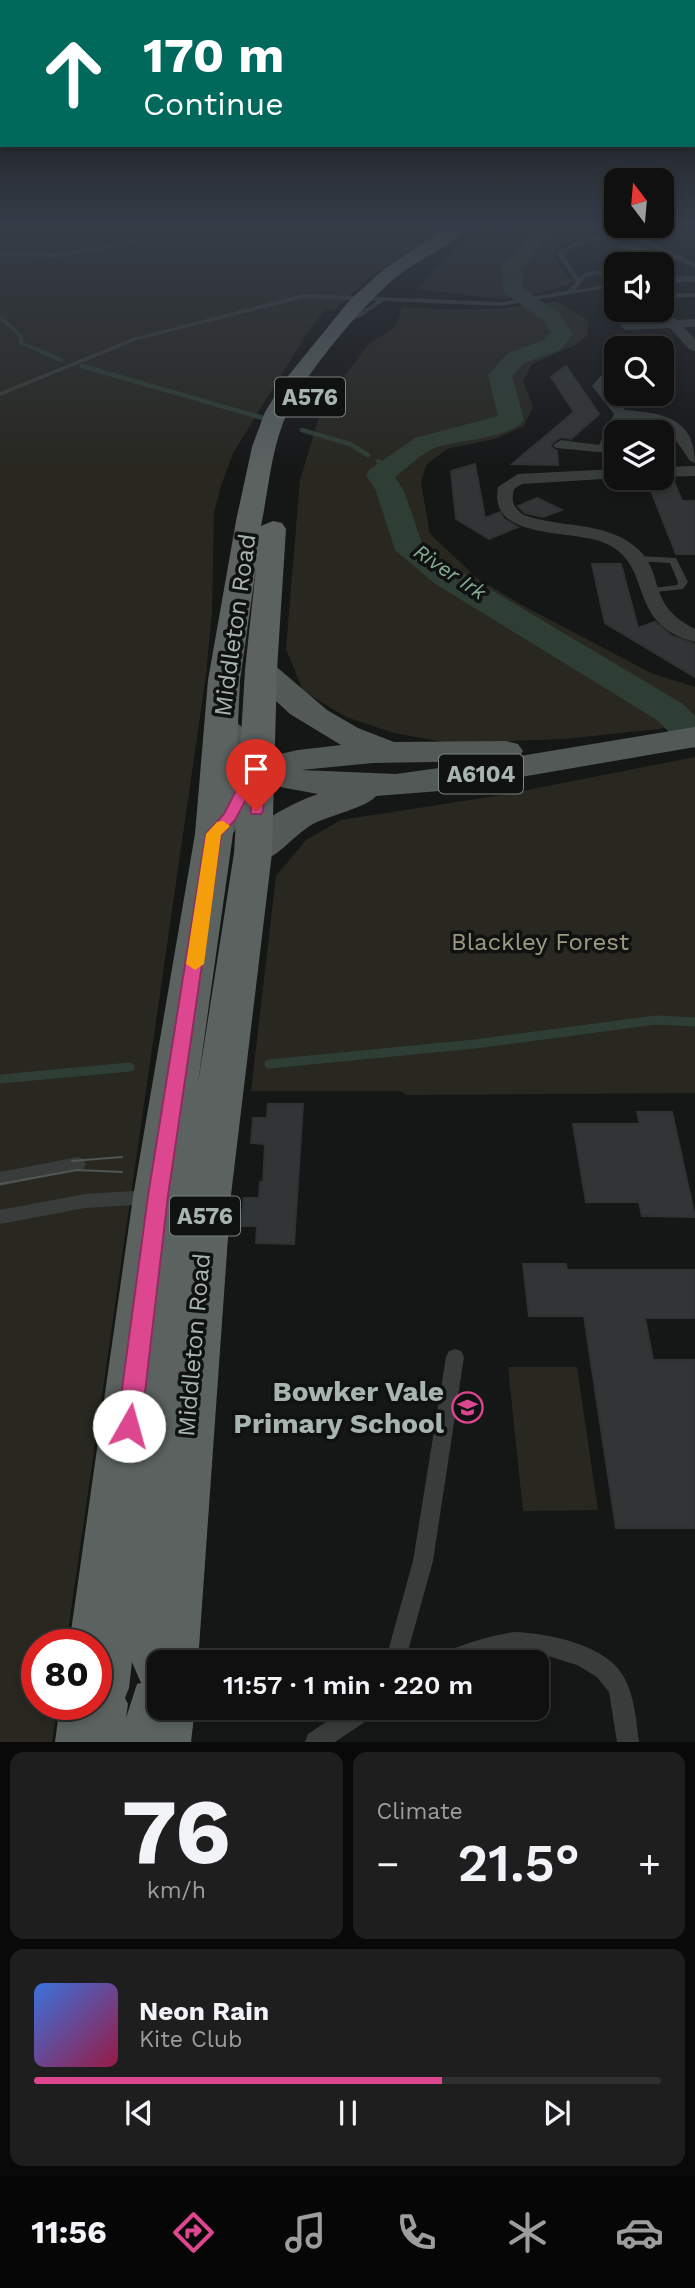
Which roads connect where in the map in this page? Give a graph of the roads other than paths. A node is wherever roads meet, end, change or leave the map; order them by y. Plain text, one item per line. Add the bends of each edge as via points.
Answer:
1 (262, 306) edge
2 (364, 306) edge
3 (370, 306) edge
4 (695, 323) edge
5 (673, 324) junction
6 (626, 326) dead end
7 (695, 347) edge
8 (0, 394) edge
9 (615, 406) edge
10 (300, 414) dead end
11 (621, 414) junction
12 (618, 420) edge
13 (291, 436) dead end
14 (561, 445) dead end
15 (604, 450) joint
16 (695, 458) edge
17 (566, 465) dead end
18 (695, 471) edge
19 (674, 472) edge
20 (604, 475) edge
21 (639, 559) junction
22 (650, 591) junction
23 (695, 636) edge
24 (261, 670) junction
25 (221, 725) junction
26 (687, 739) edge
27 (396, 769) junction
28 (259, 772) junction
29 (233, 844) junction
30 (78, 1164) dead end
31 (0, 1179) edge
32 (182, 1196) junction
33 (0, 1217) edge
34 (456, 1357) dead end
35 (106, 1629) edge
36 (165, 1650) edge
37 (398, 1650) edge
38 (472, 1650) edge
39 (92, 1720) edge
40 (159, 1720) edge
41 (348, 1720) edge
42 (89, 1742) edge
43 (157, 1742) edge
44 (316, 1742) edge
45 (628, 1742) edge

1 - 8 lane via 135,339
2 - 25 highway, Middleton Road / A576 via 342,323 295,381 276,412 264,447 224,680
3 - 10 highway, Middleton Road / A576
4 - 5 street
5 - 6 street
5 - 7 street
9 - 11 street
11 - 12 street
11 - 16 street via 671,422
13 - 24 highway, Middleton Road / A576 via 277,491
14 - 15 street
15 - 17 street via 594,466
18 - 19 street
20 - 21 street via 518,479 506,487 502,502 519,520 592,532 626,547
21 - 22 street
21 - 22 lane via 673,560 683,582 680,587
22 - 23 street via 664,618
24 - 27 main road, A6104 via 292,701
24 - 28 highway, Middleton Road / A576
25 - 28 main road
25 - 29 highway, Middleton Road / A576
26 - 27 main road, A6104 via 500,771
27 - 28 main road, A6104 via 309,783
27 - 29 main road, A6104 via 276,830
28 - 29 highway, Middleton Road / A576
29 - 32 highway, Middleton Road / A576
30 - 31 lane
32 - 33 lane via 85,1201
32 - 35 highway, Middleton Road / A576
32 - 36 highway, Middleton Road / A576
34 - 37 lane via 423,1561
38 - 45 lane via 527,1641 557,1647 603,1667 618,1687
39 - 42 highway
40 - 43 highway
41 - 44 lane

